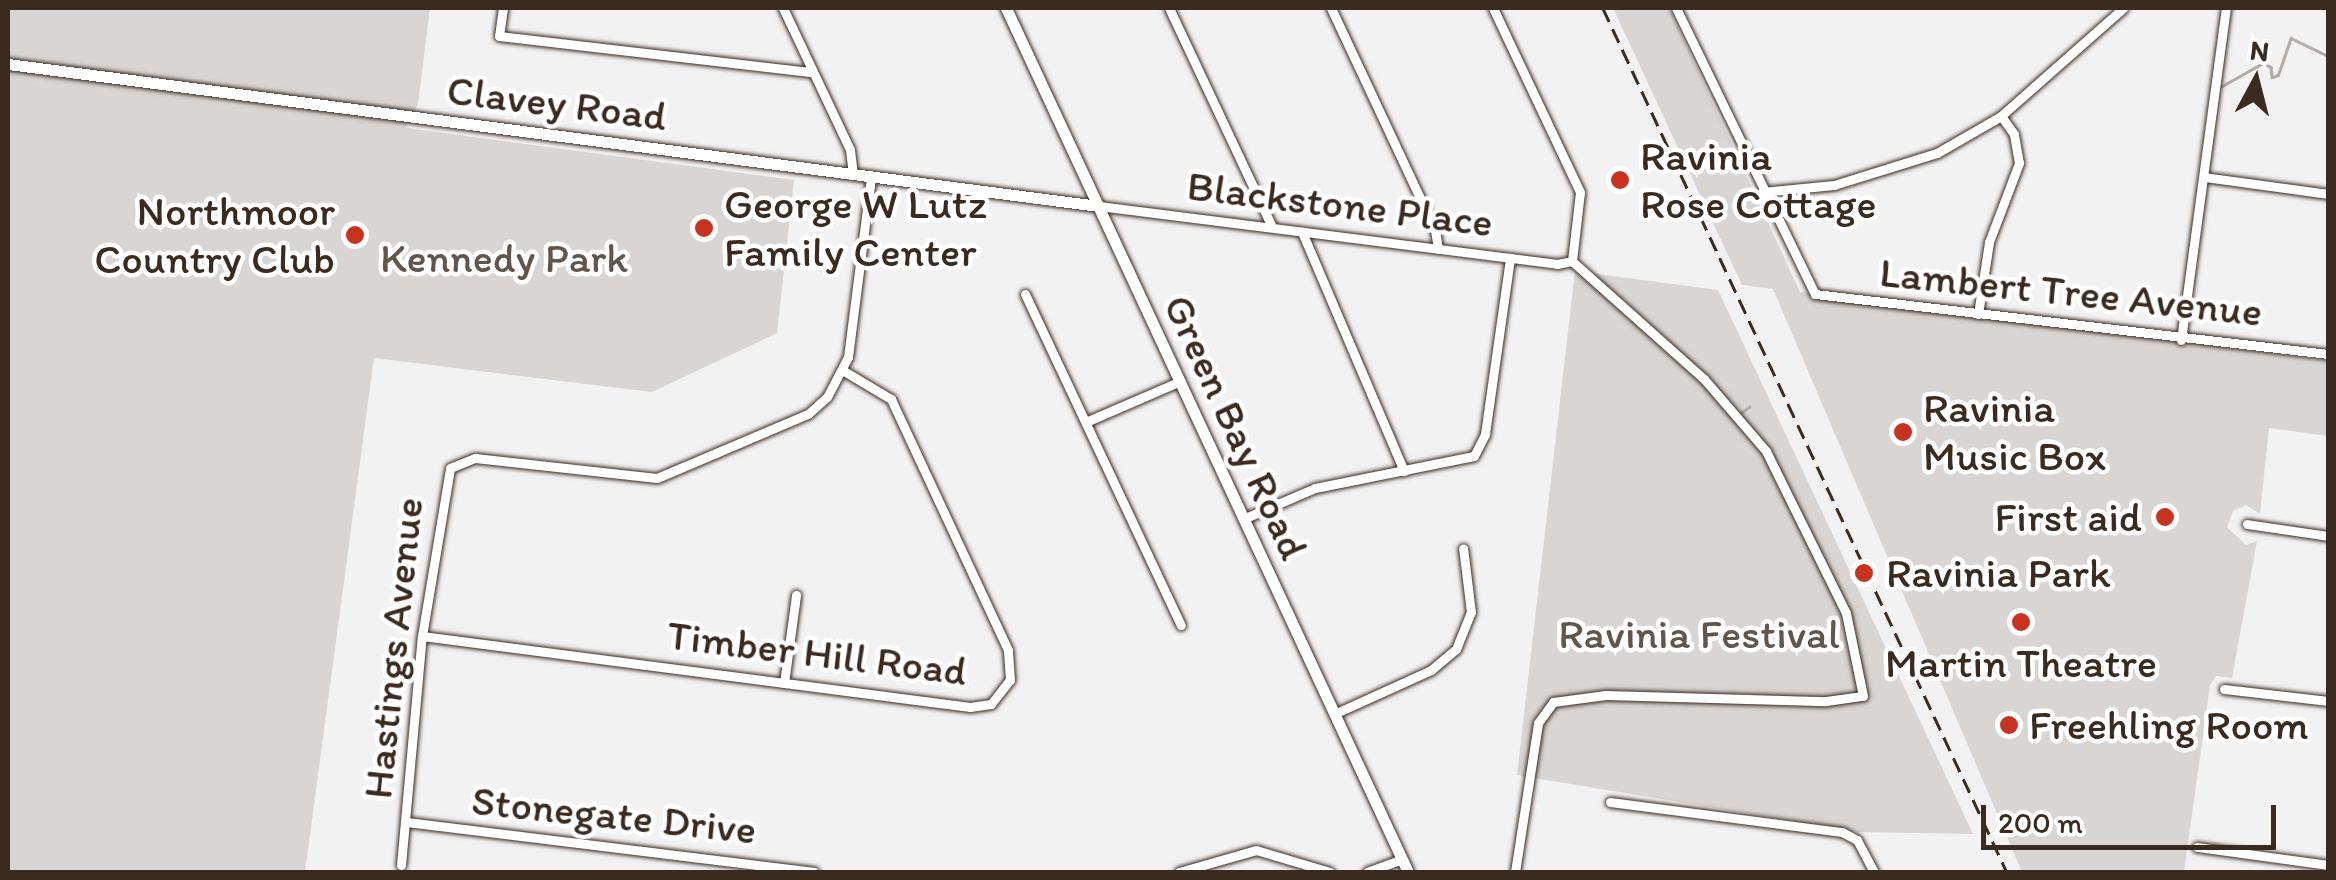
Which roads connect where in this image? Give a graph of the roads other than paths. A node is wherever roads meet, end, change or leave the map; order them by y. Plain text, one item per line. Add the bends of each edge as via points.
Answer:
1 (502, 8) edge
2 (784, 8) edge
3 (1006, 8) edge
4 (1169, 8) edge
5 (1331, 8) edge
6 (1493, 8) edge
7 (1676, 8) edge
8 (2123, 8) edge
9 (2226, 8) edge
10 (8, 64) edge
11 (812, 72) junction
12 (2002, 116) junction
13 (853, 174) junction
14 (871, 177) junction
15 (2204, 177) junction
16 (1762, 192) junction
17 (2328, 194) edge
18 (1099, 206) junction
19 (1272, 227) junction
20 (1302, 232) junction
21 (1438, 249) junction
22 (1510, 258) junction
23 (1572, 260) junction
24 (1025, 294) dead end
25 (1978, 314) junction
26 (2181, 340) junction
27 (2328, 354) edge
28 (844, 372) junction
29 (1178, 382) junction
30 (1088, 421) junction
31 (1404, 471) junction
32 (1243, 520) junction
33 (2247, 524) dead end
34 (2328, 536) edge
35 (1464, 548) dead end
36 (796, 596) dead end
37 (1181, 625) dead end
38 (422, 636) junction
39 (784, 683) junction
40 (2224, 689) dead end
41 (2328, 702) edge
42 (1334, 714) junction
43 (1610, 802) dead end
44 (407, 822) junction
45 (2197, 847) dead end
46 (1402, 860) junction
47 (401, 865) dead end
48 (2328, 865) edge
49 (814, 872) edge
50 (1179, 872) edge
51 (1330, 872) edge
52 (1367, 872) edge
53 (1408, 872) edge
54 (1515, 872) edge
55 (1874, 872) edge

1 - 11 street via 499,36
2 - 11 street
3 - 18 main road, Green Bay Road
4 - 19 street
5 - 21 street
6 - 23 street via 1580,192
7 - 16 street
8 - 12 street
9 - 15 street
10 - 13 main road, Clavey Road
11 - 13 street via 850,150
12 - 16 street via 1937,153 1880,175
12 - 25 street via 2014,134 2019,163 1989,242
13 - 14 main road, Clavey Road
14 - 18 main road, Clavey Road
14 - 28 street
15 - 17 street
15 - 26 street
16 - 25 street, Lambert Tree Avenue via 1808,288 1833,297
18 - 19 street, Blackstone Place
18 - 29 main road, Green Bay Road
19 - 20 street, Blackstone Place
20 - 21 street, Blackstone Place
20 - 31 street
21 - 22 street, Blackstone Place
22 - 23 street, Blackstone Place
22 - 31 street via 1482,446 1460,461
23 - 54 street via 1704,379 1766,451 1846,613 1862,696 1826,701 1606,694 1554,702 1538,723
24 - 30 street
25 - 26 street, Lambert Tree Avenue
26 - 27 street, Lambert Tree Avenue
28 - 38 street, Hastings Avenue via 808,414 658,478 476,458 455,463 443,488
28 - 39 street, Timber Hill Road via 891,399 1008,650 1012,673 1000,696 970,708
29 - 30 street
29 - 32 main road, Green Bay Road
30 - 37 street
31 - 32 street via 1314,488
32 - 42 main road, Green Bay Road
33 - 34 street
35 - 42 street via 1471,612 1456,649 1431,670
36 - 39 street
38 - 39 street, Timber Hill Road
38 - 44 street, Hastings Avenue
40 - 41 street
42 - 46 main road, Green Bay Road
43 - 55 street via 1850,835
44 - 47 street, Hastings Avenue
44 - 49 street, Stonegate Drive
45 - 48 street
46 - 52 street
46 - 53 main road, Green Bay Road
50 - 51 street via 1256,850

